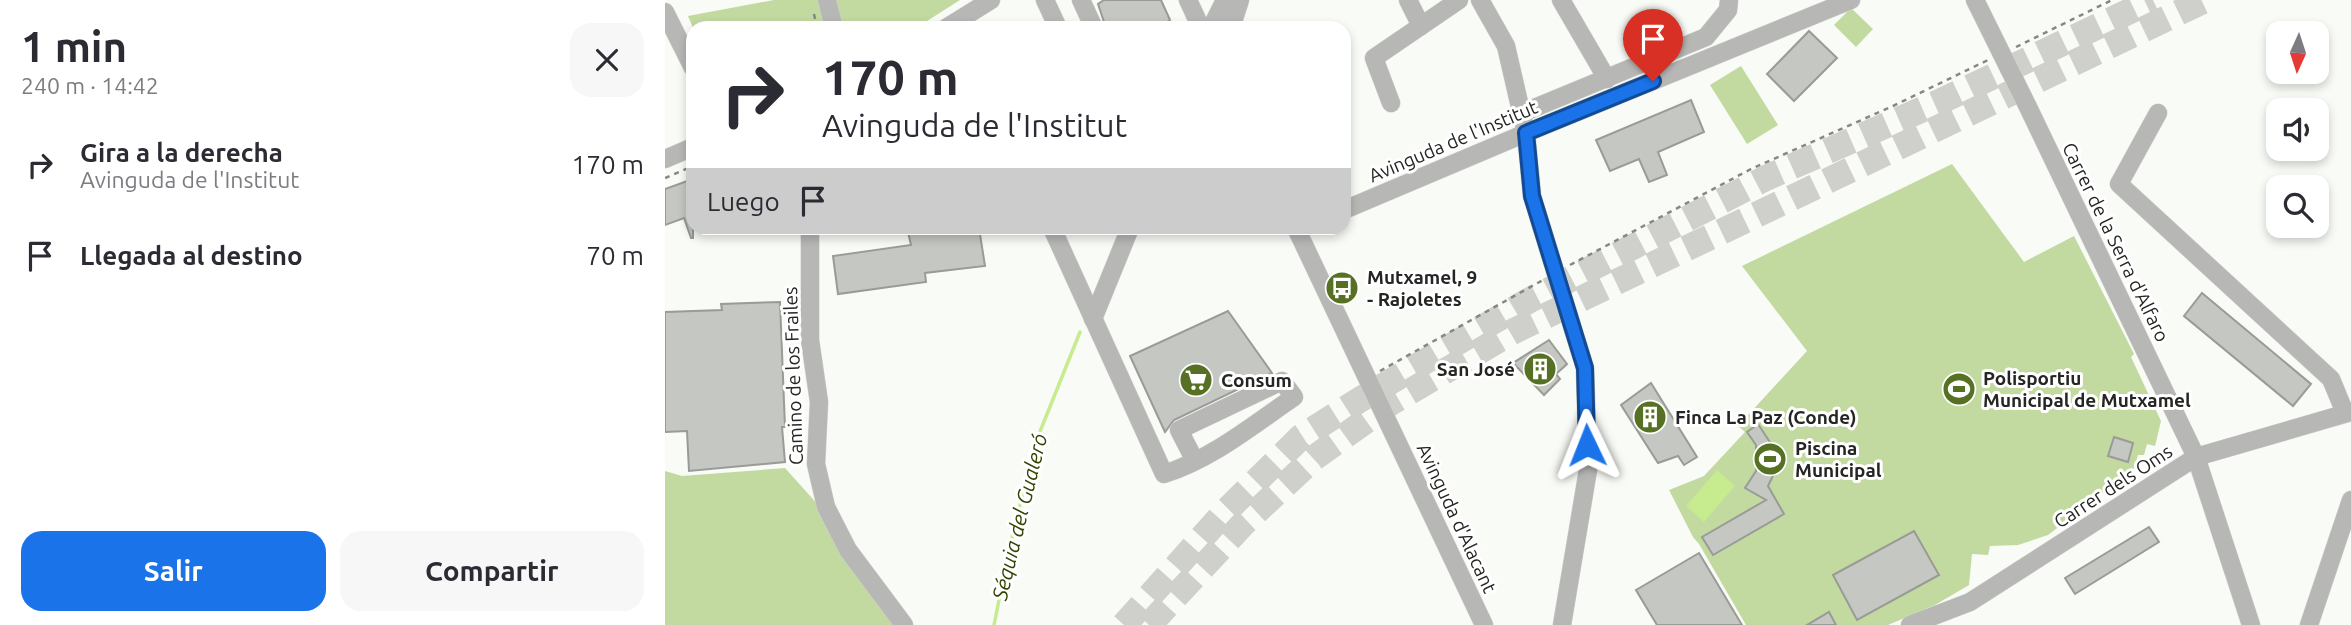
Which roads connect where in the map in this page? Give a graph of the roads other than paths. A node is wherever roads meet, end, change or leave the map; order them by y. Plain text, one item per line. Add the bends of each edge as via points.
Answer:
1 (828, 0) edge
2 (991, 0) edge
3 (1045, 0) edge
4 (1081, 0) edge
5 (1188, 0) edge
6 (1225, 0) edge
7 (1240, 0) edge
8 (1408, 0) edge
9 (1459, 0) edge
10 (1481, 0) edge
11 (1561, 0) edge
12 (1729, 0) edge
13 (1851, 0) edge
14 (1975, 0) edge
15 (665, 12) edge
16 (832, 21) edge
17 (962, 21) edge
18 (1055, 21) edge
19 (1091, 21) edge
20 (1198, 21) edge
21 (1214, 21) edge
22 (1233, 21) edge
23 (1421, 26) junction
24 (686, 54) edge
25 (1607, 79) junction
26 (1391, 103) dead end
27 (1522, 113) junction
28 (2158, 113) dead end
29 (1526, 133) junction
30 (686, 149) edge
31 (665, 159) edge
32 (1351, 207) edge
33 (810, 235) edge
34 (1055, 235) edge
35 (1127, 235) edge
36 (1302, 235) edge
37 (1093, 319) junction
38 (2348, 413) edge
39 (2196, 457) junction
40 (1195, 461) junction
41 (2351, 500) edge
42 (1918, 623) edge
43 (904, 625) edge
44 (1484, 625) edge
45 (1562, 625) edge
46 (2251, 625) edge
47 (2309, 625) edge

1 - 16 street
2 - 17 street
3 - 18 street
4 - 19 street
5 - 20 street
6 - 21 street
7 - 22 street
8 - 23 street
9 - 23 street
10 - 27 street via 1506,46
11 - 25 street
12 - 25 street via 1728,9 1706,37
13 - 29 street, Avinguda de l'Institut
14 - 39 street, Carrer de la Serra d'Alfaro
15 - 24 street
23 - 26 street via 1374,58
25 - 27 street
27 - 29 street
28 - 38 street via 2119,184 2331,379
29 - 32 street, Avinguda de l'Institut
29 - 45 street via 1532,196 1585,368 1588,470
30 - 31 street
33 - 43 street, Camino de los Frailes via 810,340 819,402 816,464 826,508 848,550
34 - 37 street
35 - 37 street
36 - 44 street, Avinguda d'Alacant
37 - 40 street via 1164,474
38 - 39 street, Carrer dels Oms
39 - 42 street, Carrer dels Oms via 1970,602
39 - 46 street, Carrer de la Serra d'Alfaro
40 - 40 street via 1294,397 1282,381 1179,430
41 - 47 street

